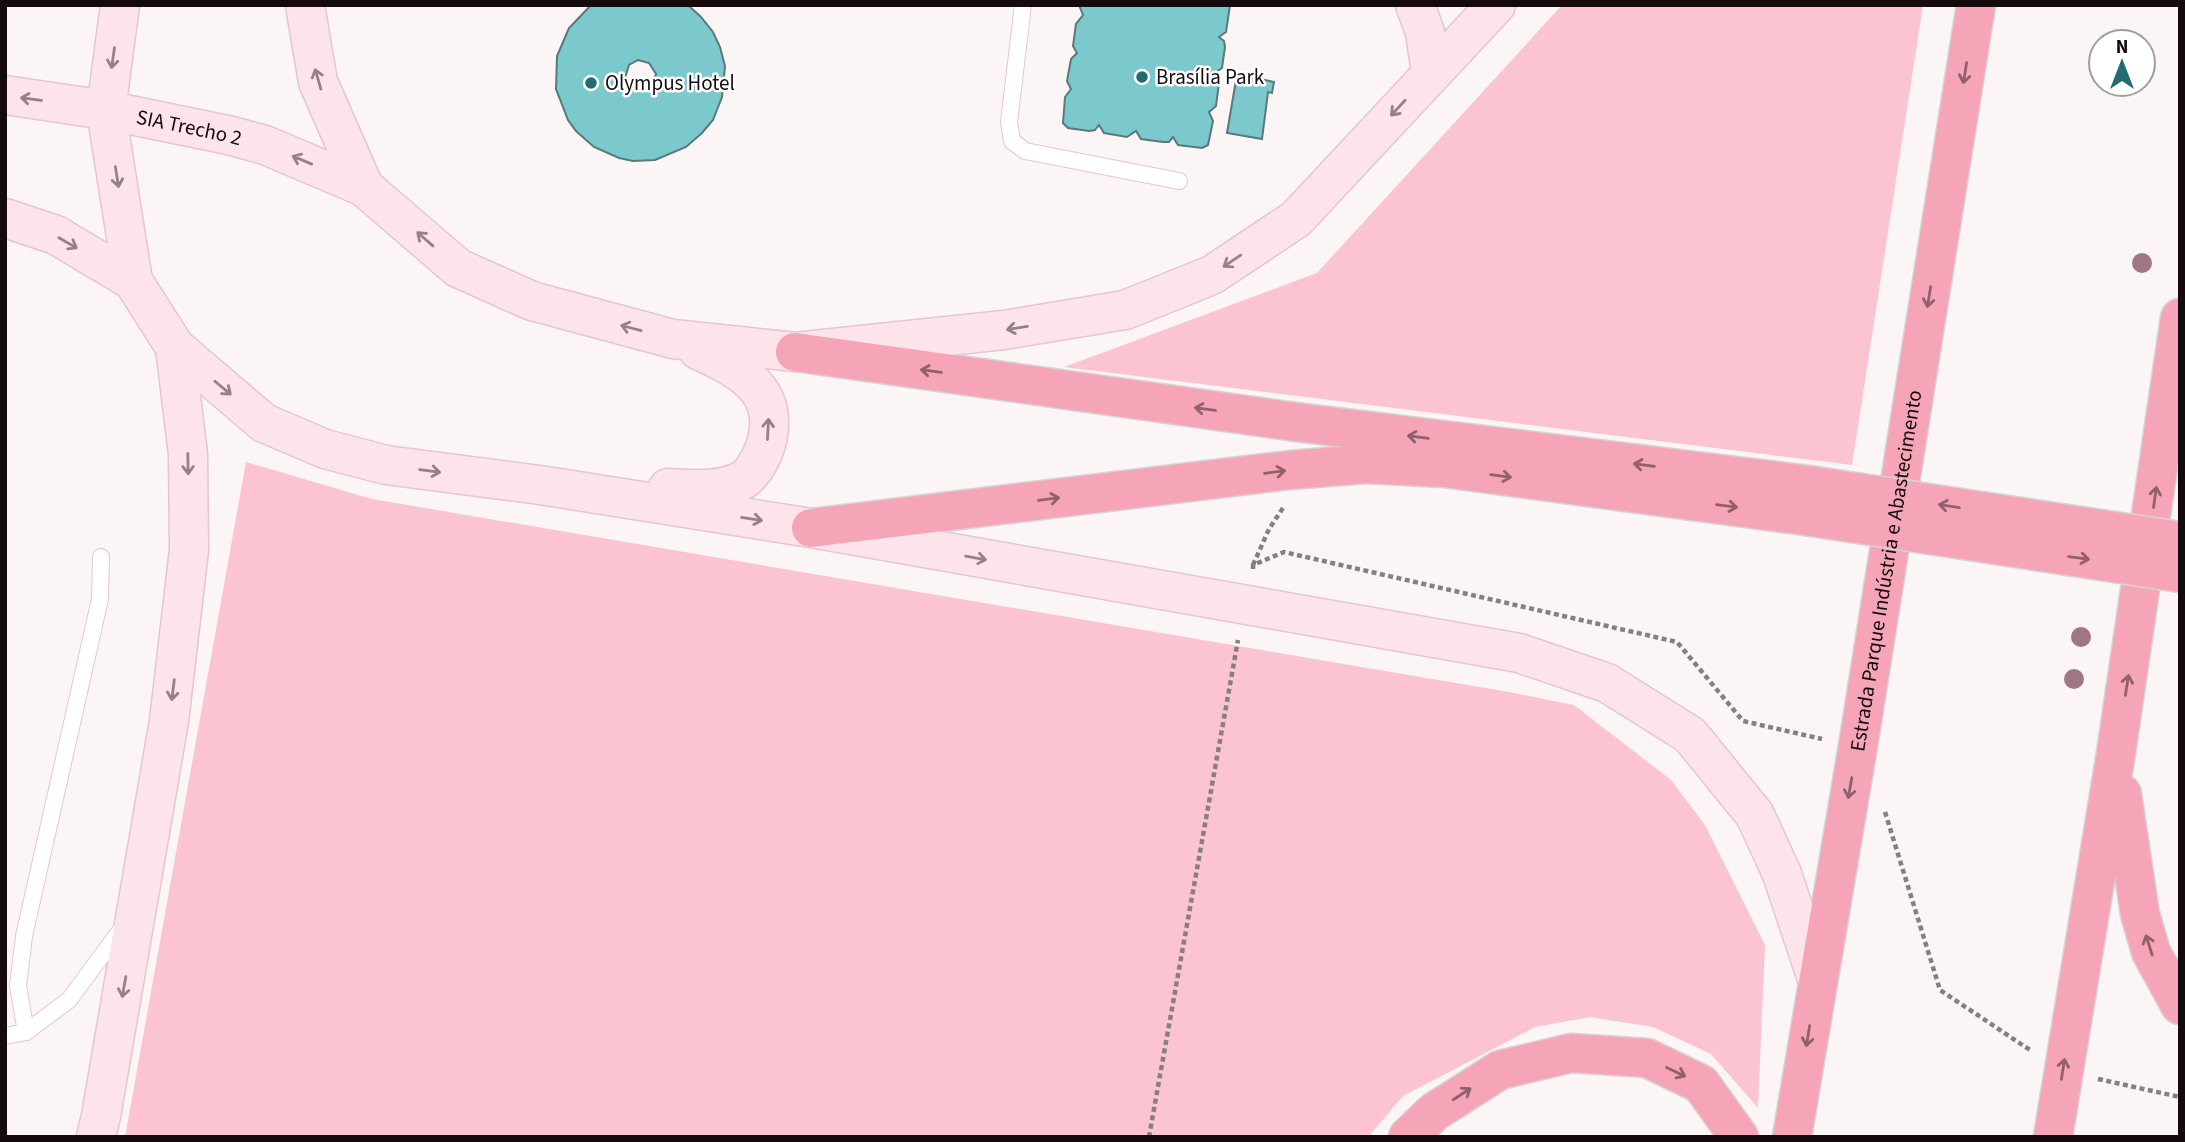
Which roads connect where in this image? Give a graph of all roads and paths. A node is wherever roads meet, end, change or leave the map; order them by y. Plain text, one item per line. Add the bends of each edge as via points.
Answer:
1 (120, 5) edge
2 (305, 5) edge
3 (1023, 5) edge
4 (1415, 5) edge
5 (1496, 5) edge
6 (1976, 5) edge
7 (1431, 73) junction
8 (5, 95) edge
9 (106, 110) junction
10 (1180, 181) dead end
11 (365, 187) junction
12 (5, 218) edge
13 (133, 281) junction
14 (2180, 318) edge
15 (673, 340) junction
16 (175, 347) junction
17 (795, 352) junction
18 (540, 485) junction
19 (1807, 501) junction
20 (811, 528) junction
21 (2180, 541) edge
22 (101, 557) dead end
23 (2180, 573) edge
24 (1245, 605) junction
25 (1858, 746) junction
26 (2116, 752) junction
27 (1882, 803) dead end
28 (138, 907) junction
29 (1817, 979) junction
30 (2180, 1005) edge
31 (26, 1032) junction
32 (5, 1036) edge
33 (2063, 1072) junction
34 (2180, 1097) edge
35 (96, 1137) edge
36 (1149, 1137) edge
37 (1409, 1137) edge
38 (1740, 1137) edge
39 (1792, 1137) edge
40 (2053, 1137) edge

1 -> 9 main road
11 -> 2 main road via 318,82
3 - 10 lane via 1009,122 1012,141 1025,151
4 - 7 main road via 1425,32
5 - 7 main road
6 -> 25 highway, Estrada Parque Indústria e Abastecimento
7 -> 17 main road via 1296,219 1212,275 1125,310 1004,330
9 -> 8 main road, SIA Trecho 2
11 -> 9 main road, SIA Trecho 2 via 265,145
9 -> 13 main road
15 -> 11 main road via 532,301 458,268
12 -> 13 main road via 55,235
13 - 16 main road
26 -> 14 highway
15 - 17 main road
18 -> 15 main road via 713,489 744,479 764,453 771,427 765,401 752,381 735,369
16 -> 18 main road via 264,423 325,449 386,465
16 -> 28 main road via 188,454 189,550 169,721
19 -> 17 highway via 1296,422
18 -> 20 main road
20 -> 19 highway via 1366,464
21 -> 19 highway, bridge
19 -> 23 highway, bridge
20 -> 24 main road
22 - 31 lane via 100,599 24,936 18,986
24 - 25 path via 1253,565 1284,552 1677,642 1743,721
24 - 29 main road via 1518,653 1608,683 1690,735 1755,816 1782,874
24 - 36 path
25 -> 29 highway, Estrada Parque Indústria e Abastecimento
30 -> 26 highway via 2151,953 2140,914
33 -> 26 highway
27 - 33 path via 1940,990
28 - 31 lane via 69,1000
28 -> 35 main road
29 -> 39 highway, Estrada Parque Indústria e Abastecimento
31 - 32 lane
33 - 34 path
33 - 40 highway
37 -> 38 highway via 1434,1112 1500,1070 1571,1053 1647,1058 1701,1084

